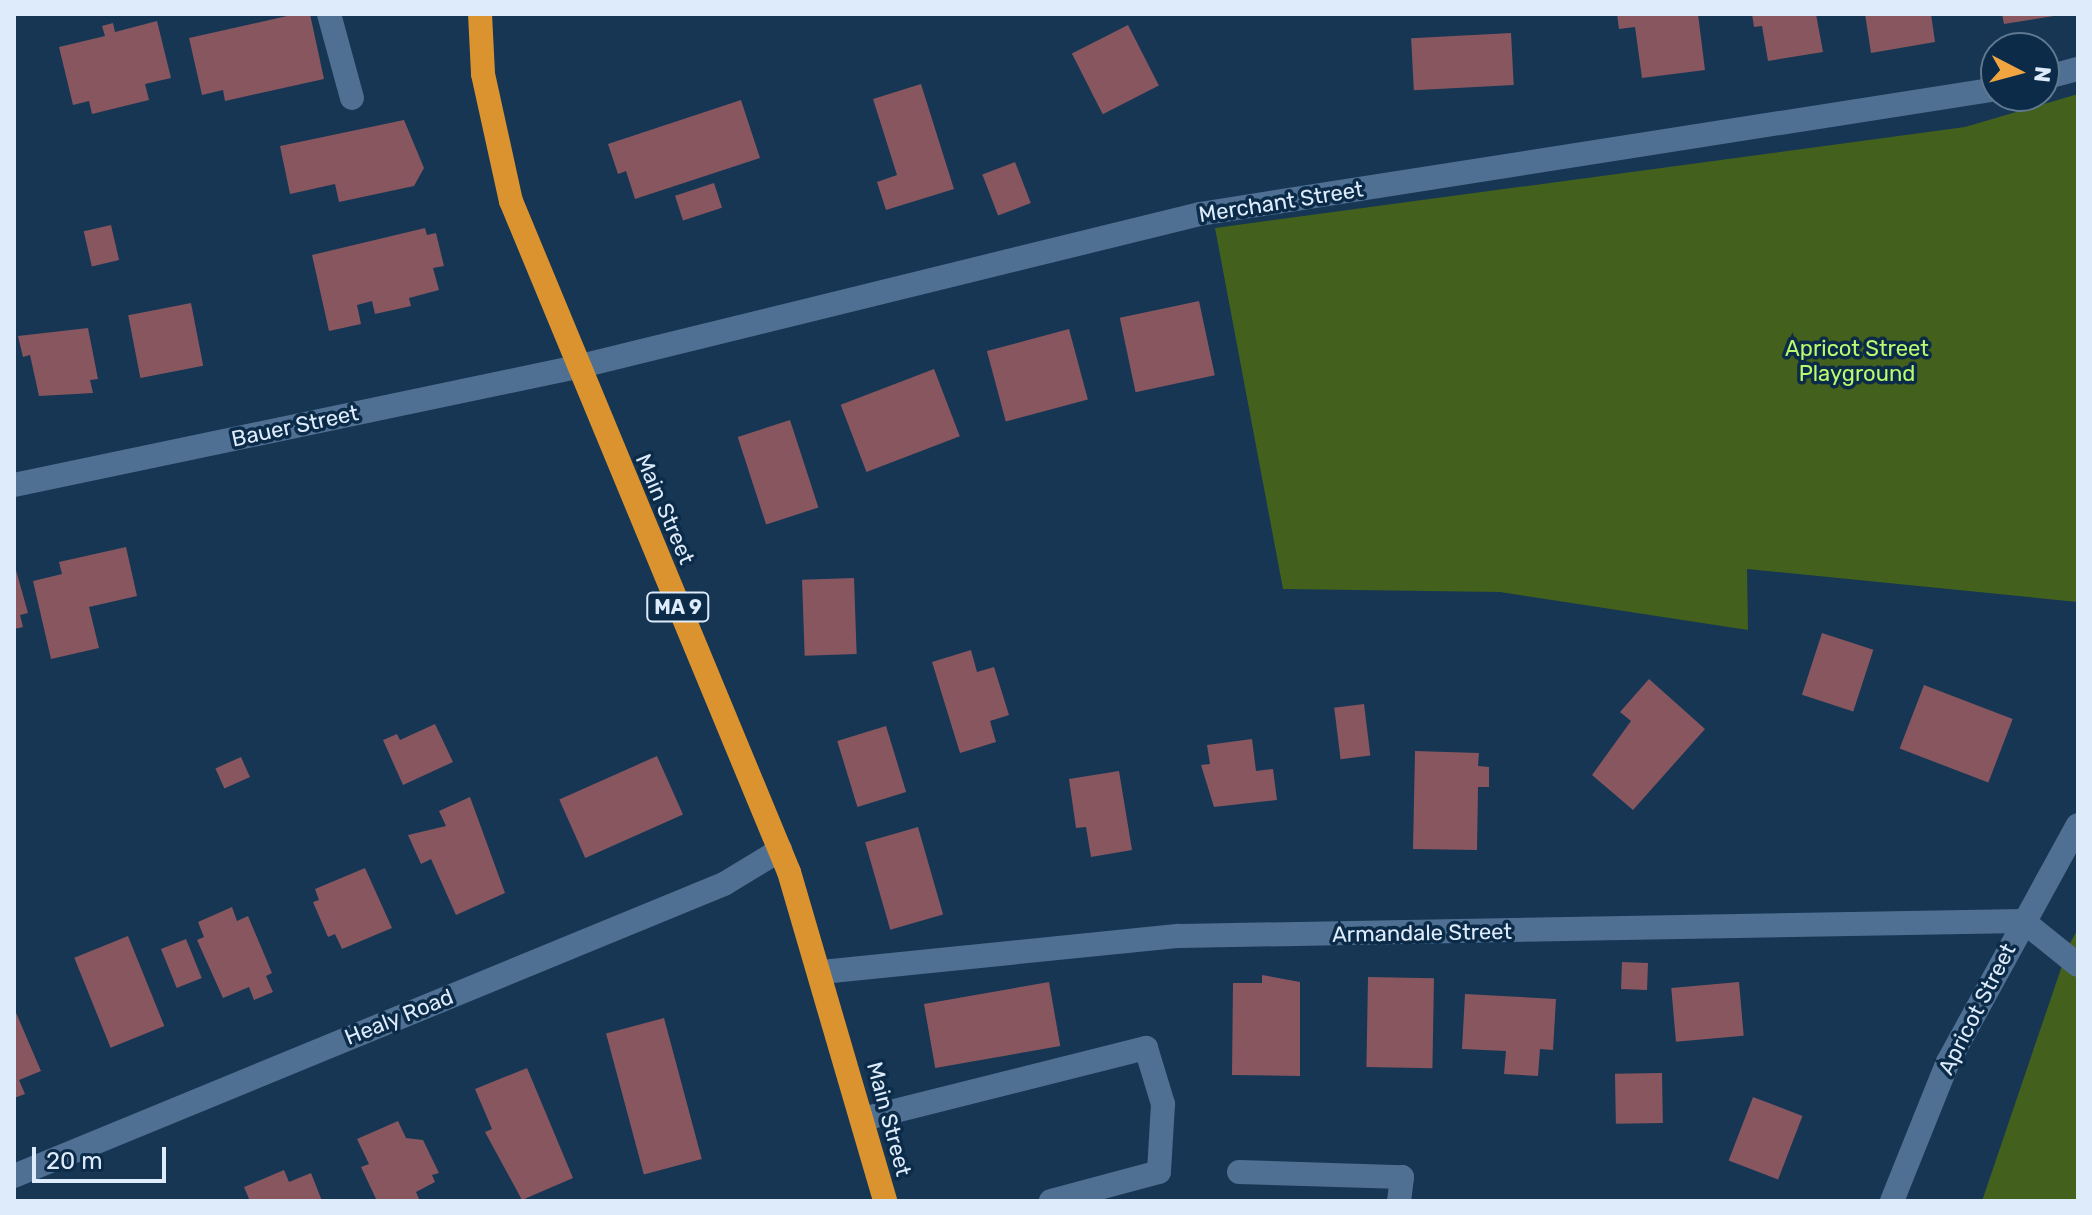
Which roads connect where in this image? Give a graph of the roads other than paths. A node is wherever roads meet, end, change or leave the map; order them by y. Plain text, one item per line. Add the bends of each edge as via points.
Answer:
1 (329, 14) edge
2 (480, 14) edge
3 (1980, 92) edge
4 (352, 98) dead end
5 (577, 367) junction
6 (14, 485) edge
7 (2078, 825) edge
8 (780, 850) junction
9 (2023, 921) junction
10 (2078, 965) edge
11 (822, 972) junction
12 (863, 1119) junction
13 (1239, 1172) dead end
14 (14, 1176) edge
15 (885, 1201) edge
16 (1051, 1201) edge
17 (1399, 1201) edge
18 (1892, 1201) edge

1 - 4 street
2 - 5 highway, Main Street / MA 9 via 483,74 511,201
3 - 5 street, Merchant Street via 1200,214
5 - 6 street, Bauer Street
5 - 8 highway, Main Street / MA 9
7 - 9 street, Apricot Street
8 - 11 highway, Main Street / MA 9
8 - 14 street, Healy Road via 724,884
9 - 10 street
9 - 11 street, Armandale Street via 1179,936
9 - 18 street, Apricot Street via 1948,1062
11 - 12 highway, Main Street / MA 9
12 - 15 highway, Main Street / MA 9
12 - 16 street via 1146,1048 1163,1104 1159,1172
13 - 17 street via 1402,1177

